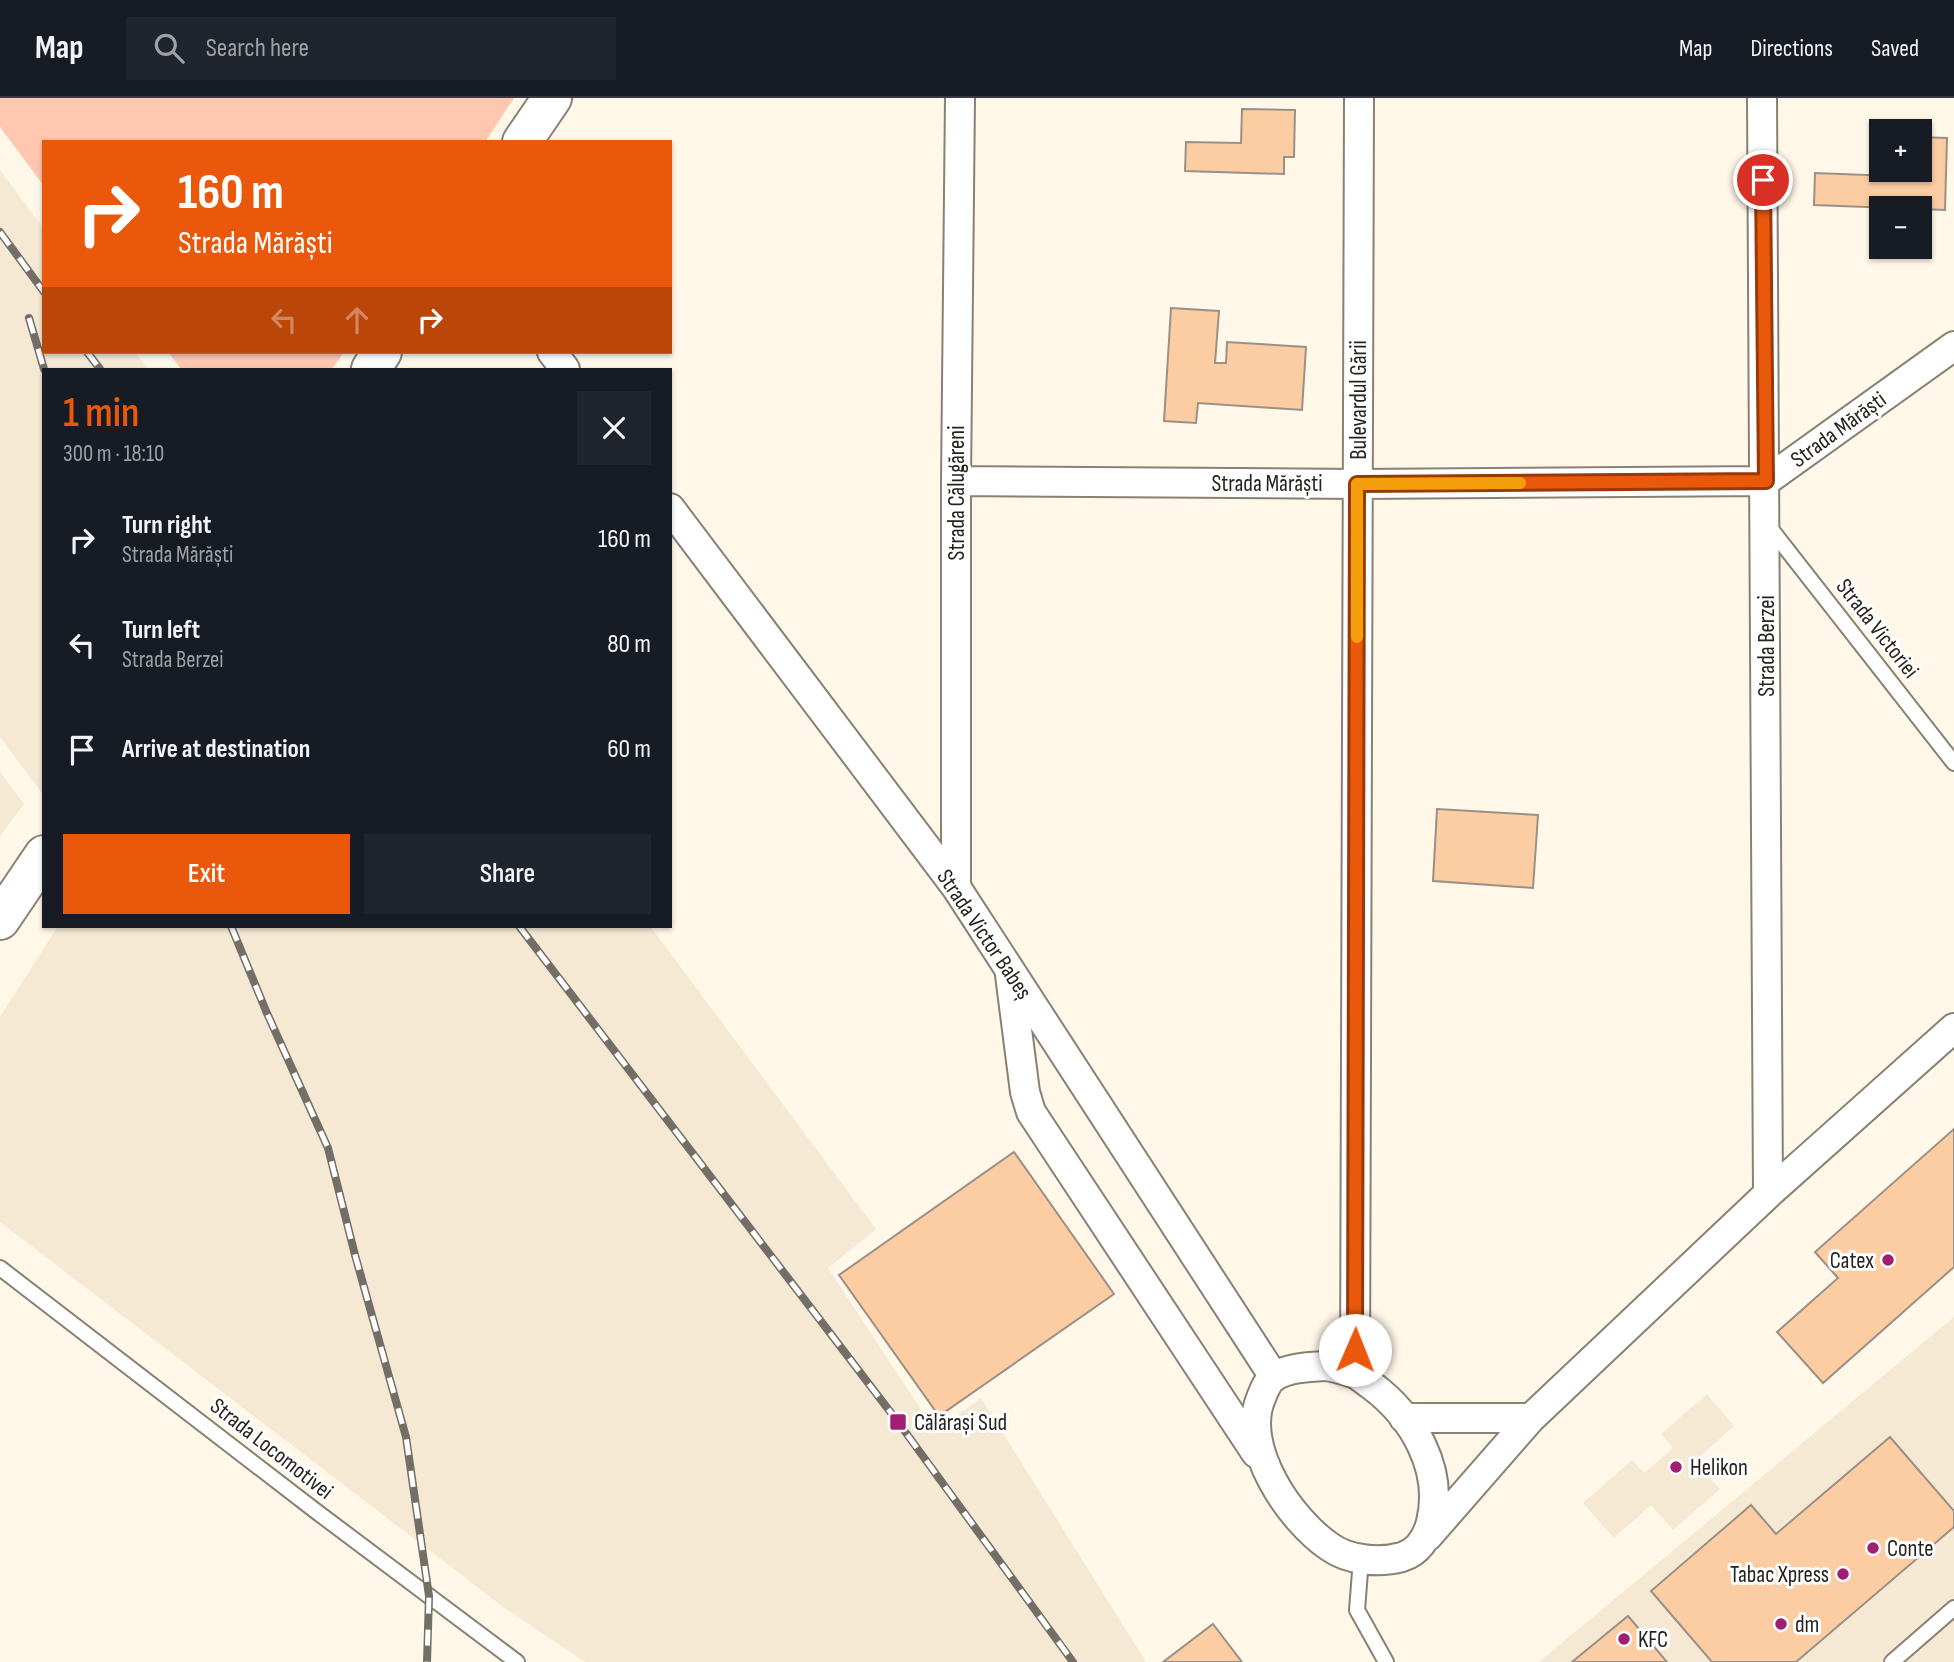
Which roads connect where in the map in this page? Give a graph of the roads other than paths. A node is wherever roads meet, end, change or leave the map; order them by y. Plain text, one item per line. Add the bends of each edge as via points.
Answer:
1 (552, 98) edge
2 (960, 98) edge
3 (1359, 98) edge
4 (1762, 98) edge
5 (523, 140) edge
6 (1954, 346) edge
7 (554, 354) edge
8 (564, 368) edge
9 (956, 481) junction
10 (1766, 481) junction
11 (1357, 484) junction
12 (672, 511) edge
13 (1766, 522) junction
14 (1954, 763) edge
15 (42, 858) edge
16 (956, 887) junction
17 (0, 920) edge
18 (1009, 969) junction
19 (1954, 1028) edge
20 (1768, 1194) junction
21 (0, 1268) edge
22 (1355, 1373) junction
23 (1274, 1377) junction
24 (1404, 1418) junction
25 (1531, 1418) junction
26 (1267, 1469) junction
27 (1428, 1536) junction
28 (1361, 1559) junction
29 (1954, 1608) edge
30 (517, 1662) edge
31 (1386, 1662) edge
32 (1892, 1662) edge

1 - 5 main road
2 - 9 street, Strada Călugăreni
3 - 11 street, Bulevardul Gării
4 - 10 street, Strada Berzei
6 - 10 street, Strada Mărăști
7 - 8 street
9 - 11 street, Strada Mărăști
9 - 16 street, Strada Călugăreni
10 - 11 street, Strada Mărăști
10 - 13 street, Strada Berzei
11 - 22 street, Bulevardul Gării
12 - 16 street, Strada Victor Babeș
13 - 14 lane, Strada Victoriei
13 - 20 street, Strada Berzei
15 - 17 main road
16 - 18 street, Strada Victor Babeș
18 - 23 street, Strada Victor Babeș
18 - 26 street via 1031,1112
19 - 20 street
20 - 25 street
21 - 30 lane, Strada Locomotivei
22 - 23 street via 1327,1366 1300,1368
22 - 24 street
23 - 26 street via 1261,1396 1255,1419 1255,1437
24 - 25 street
24 - 27 street via 1424,1446 1432,1475 1435,1508
25 - 27 street
26 - 28 street via 1307,1527 1332,1548
27 - 28 street via 1412,1554 1388,1560
28 - 31 lane via 1357,1610
29 - 32 lane

